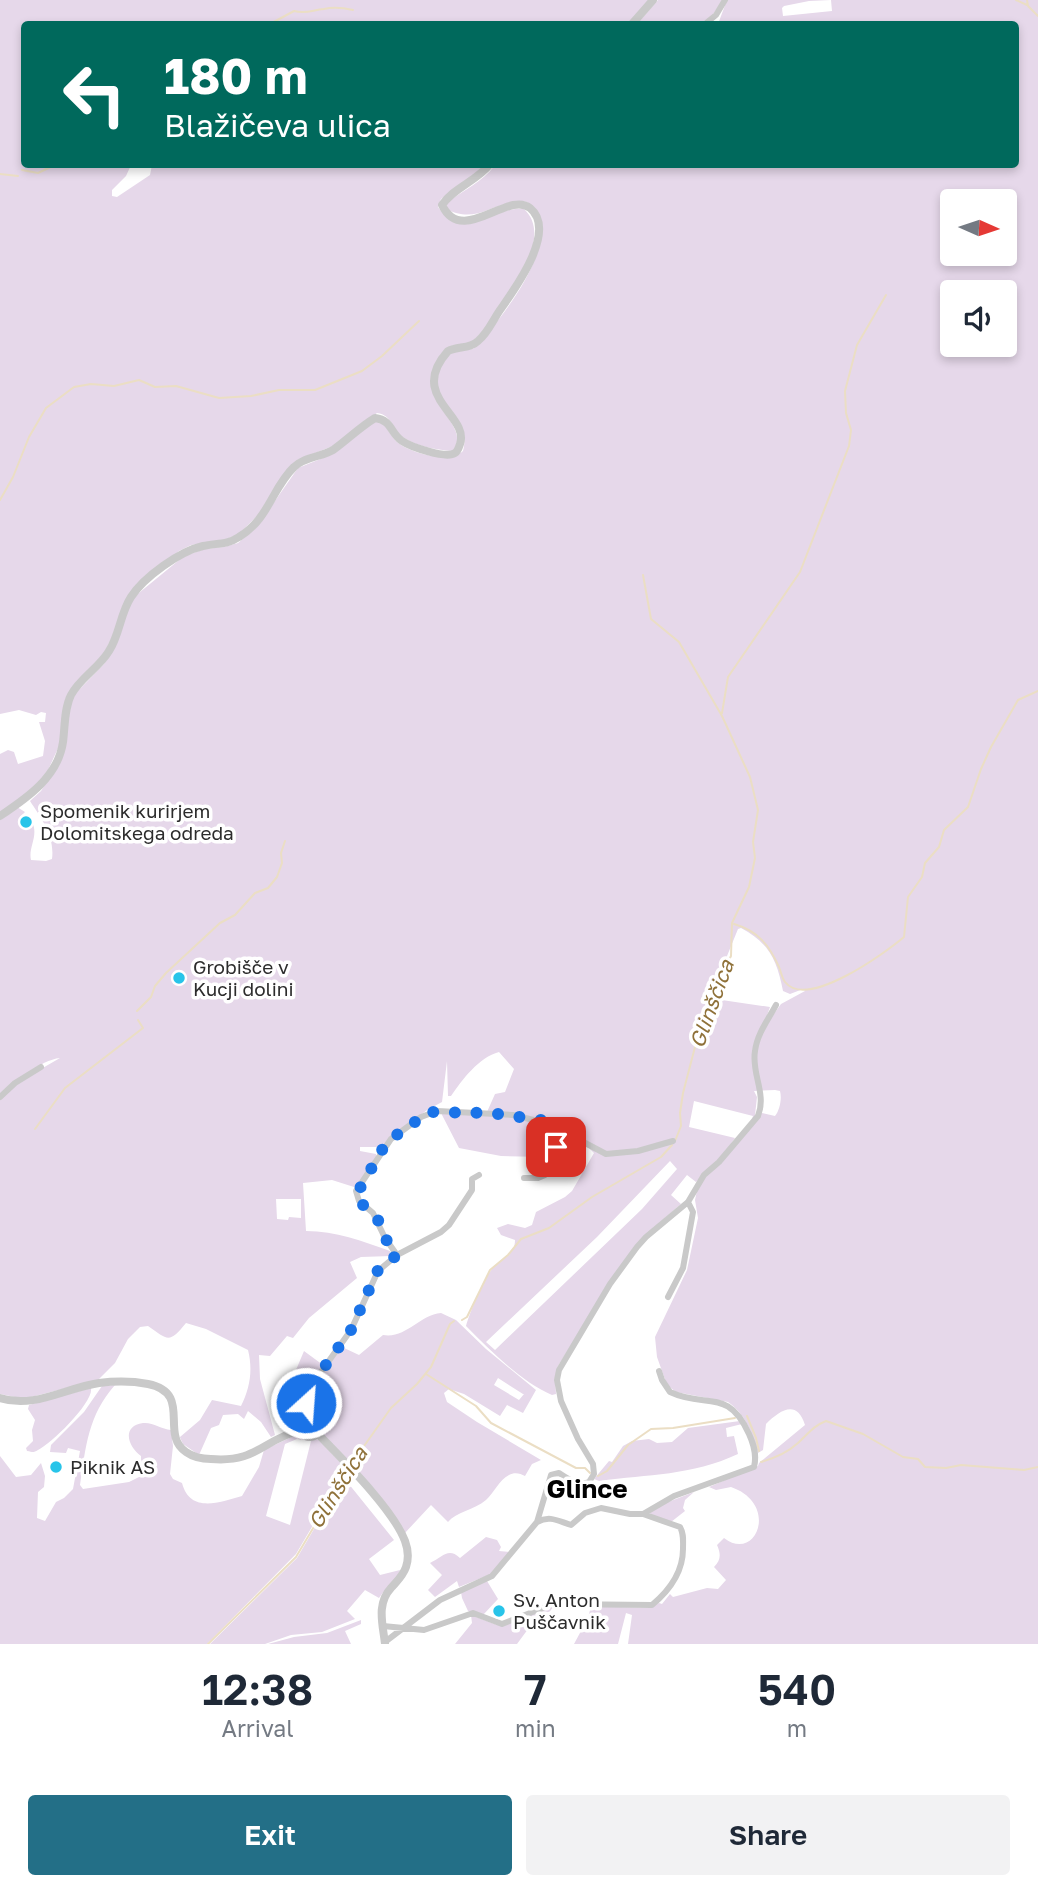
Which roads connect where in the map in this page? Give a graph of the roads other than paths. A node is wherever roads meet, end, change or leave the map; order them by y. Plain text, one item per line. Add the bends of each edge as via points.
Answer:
1 (653, 0) edge
2 (725, 0) edge
3 (635, 21) edge
4 (709, 21) edge
5 (486, 168) edge
6 (0, 816) edge
7 (776, 1005) dead end
8 (41, 1067) dead end
9 (0, 1097) edge
10 (555, 1127) junction
11 (673, 1141) dead end
12 (479, 1175) dead end
13 (524, 1178) dead end
14 (688, 1202) junction
15 (397, 1255) junction
16 (668, 1297) dead end
17 (659, 1371) dead end
18 (0, 1398) edge
19 (306, 1418) junction
20 (301, 1430) junction
21 (317, 1433) junction
22 (643, 1514) junction
23 (537, 1522) junction
24 (383, 1626) junction
25 (399, 1629) junction
26 (385, 1643) edge

1 - 3 street
2 - 4 street
5 - 6 street via 447,198 444,210 460,220 478,219 523,204 534,213 537,233 527,271 484,335 474,345 448,351 436,369 436,395 460,428 459,448 447,455 408,444 399,440 388,422 375,418 333,450 295,466 257,522 236,539 181,554 138,588 123,612 111,648 71,696 62,748 43,784
7 - 14 street via 754,1053 762,1107 758,1116 704,1175
8 - 9 street
10 - 11 street via 606,1154
10 - 13 street via 558,1136 545,1175
10 - 15 street via 513,1115 437,1111 391,1139 356,1195 378,1220
12 - 15 street via 449,1225
14 - 16 street via 693,1212 683,1268
14 - 23 street via 637,1247 559,1370 561,1401 594,1474 584,1484 559,1473 551,1475
15 - 19 street via 378,1270 351,1330 313,1383
17 - 22 street via 670,1392 725,1404 735,1411 754,1444 755,1460 747,1470 674,1496
18 - 20 street via 21,1403 102,1382 159,1388 172,1399 179,1446 202,1458 251,1456 276,1438
19 - 20 street
19 - 21 street via 317,1420
20 - 21 street via 307,1436
21 - 24 street via 386,1510 404,1538 408,1558 402,1576 382,1603
22 - 23 street via 601,1508 584,1513 571,1525 551,1518
22 - 25 street via 680,1527 683,1535 683,1558 675,1581 652,1605 563,1603 502,1624 472,1614 424,1630
23 - 25 street via 492,1576 440,1600
24 - 25 street
24 - 26 street
25 - 26 street

